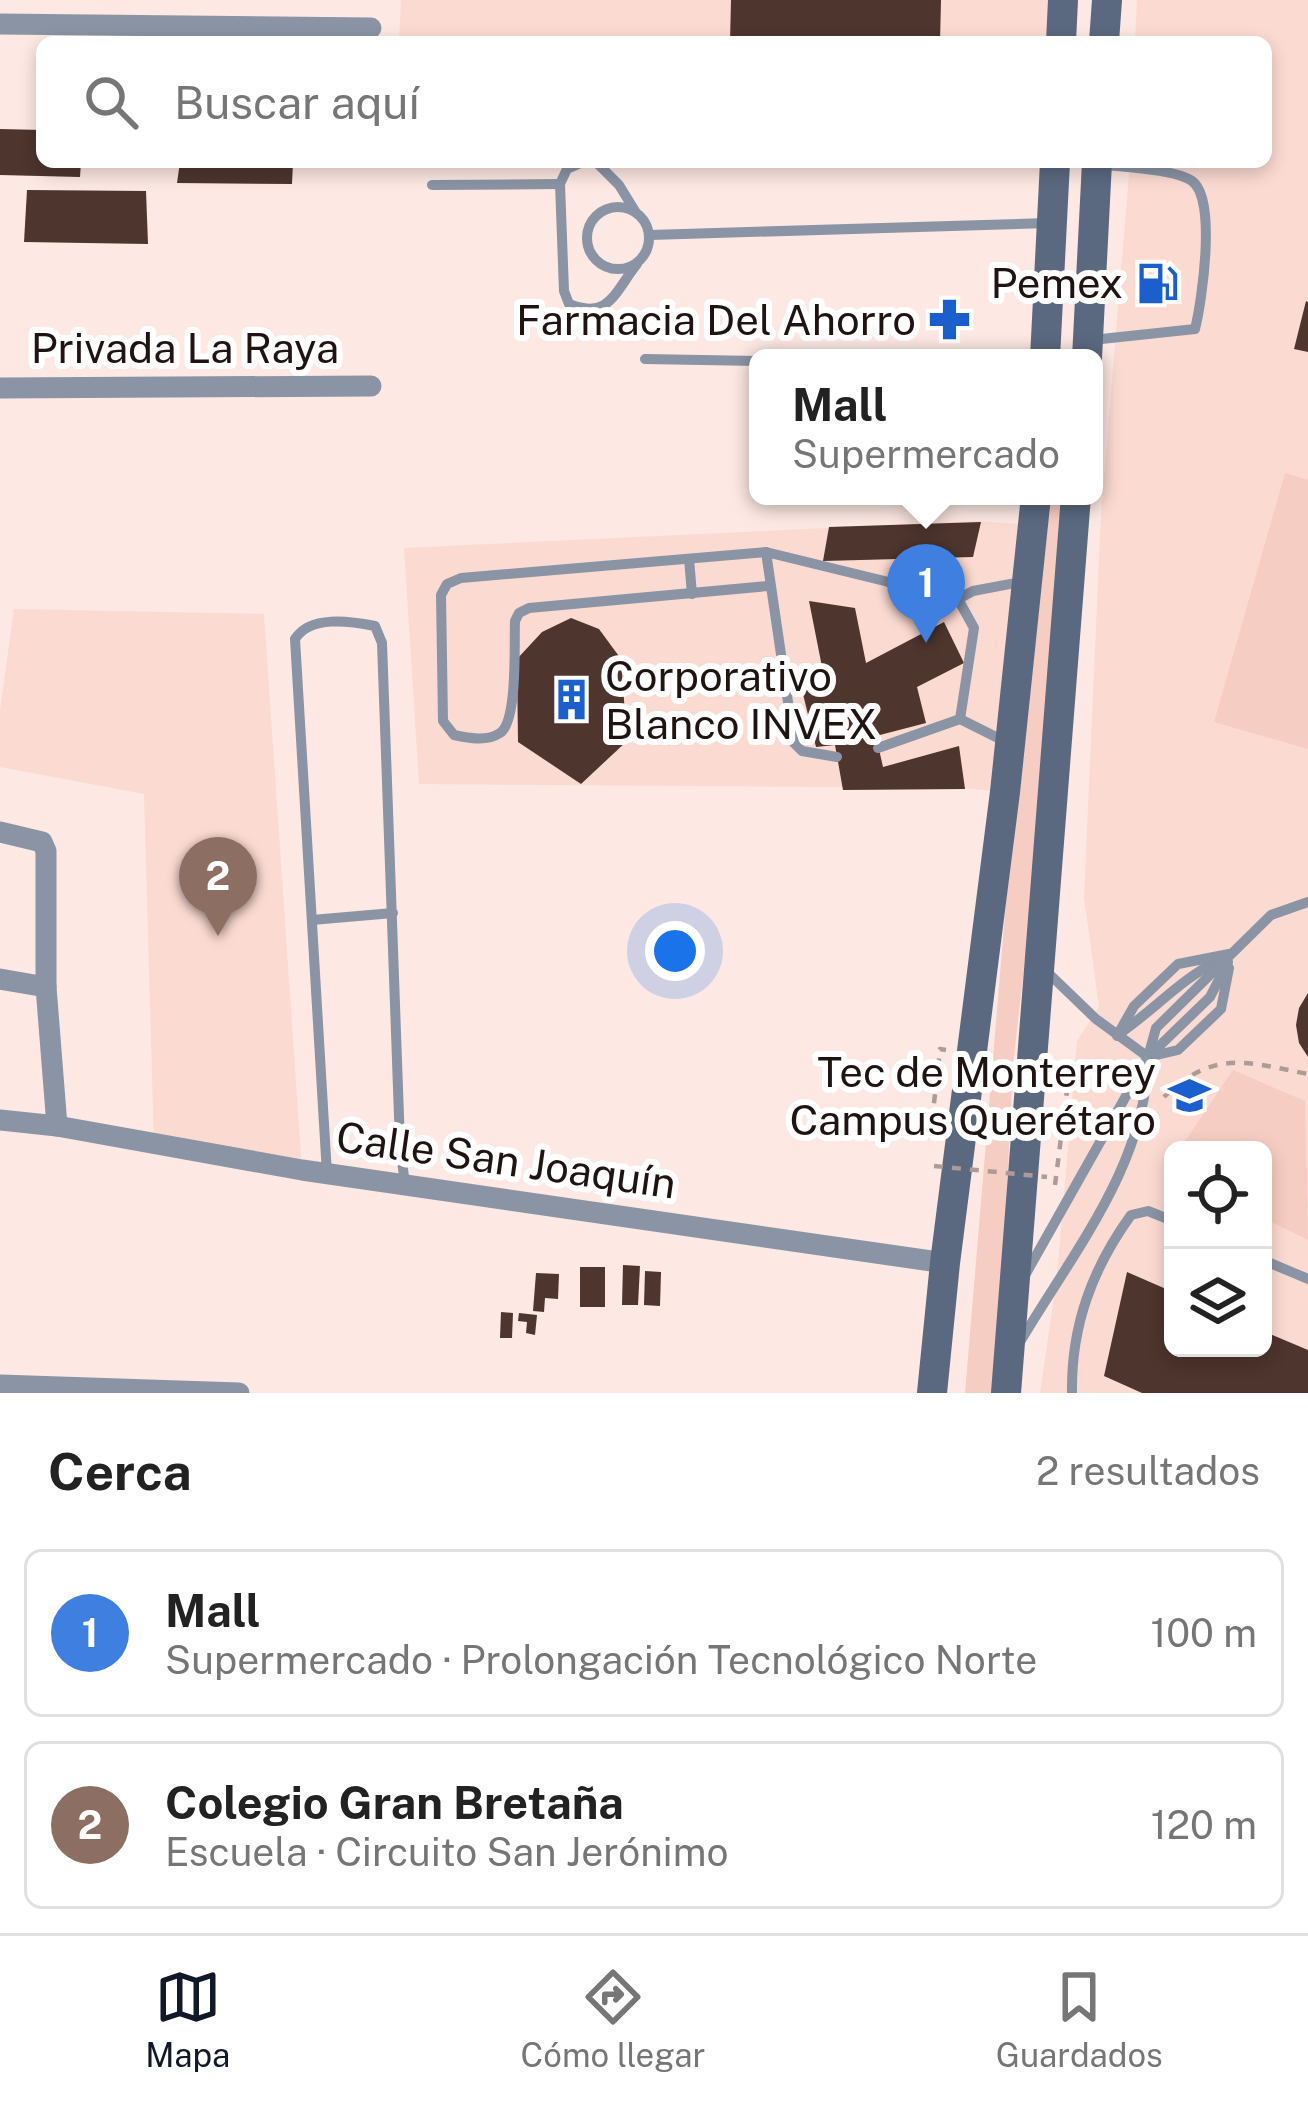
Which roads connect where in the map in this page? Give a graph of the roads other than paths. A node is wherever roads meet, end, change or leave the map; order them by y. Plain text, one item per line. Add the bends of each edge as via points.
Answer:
1 (116, 0) edge
2 (1063, 0) edge
3 (1107, 0) edge
4 (0, 24) edge
5 (116, 25) junction
6 (371, 28) dead end
7 (1061, 36) edge
8 (1104, 36) edge
9 (569, 168) edge
10 (602, 168) edge
11 (1055, 168) edge
12 (1097, 168) edge
13 (1127, 168) edge
14 (560, 184) junction
15 (432, 185) dead end
16 (635, 211) junction
17 (1054, 222) junction
18 (650, 236) junction
19 (637, 264) junction
20 (1046, 347) edge
21 (1088, 349) edge
22 (645, 359) dead end
23 (749, 361) edge
24 (371, 386) dead end
25 (0, 388) edge
26 (1035, 505) edge
27 (1075, 505) edge
28 (766, 552) junction
29 (689, 559) junction
30 (1029, 580) junction
31 (768, 586) junction
32 (692, 593) junction
33 (958, 599) junction
34 (960, 718) junction
35 (1010, 744) junction
36 (878, 748) dead end
37 (837, 757) dead end
38 (0, 832) edge
39 (1308, 902) edge
40 (393, 913) junction
41 (312, 920) junction
42 (1232, 953) junction
43 (1040, 964) junction
44 (0, 979) edge
45 (46, 987) junction
46 (1117, 1036) junction
47 (1148, 1057) junction
48 (0, 1120) edge
49 (57, 1126) junction
50 (328, 1174) junction
51 (405, 1184) junction
52 (1164, 1217) edge
53 (945, 1263) junction
54 (1272, 1264) edge
55 (1308, 1279) edge
56 (1014, 1296) junction
57 (1007, 1378) edge
58 (0, 1385) edge
59 (239, 1393) edge
60 (932, 1393) edge
61 (1072, 1393) edge

1 - 5 street
2 - 7 main road
3 - 8 main road
4 - 5 street
5 - 6 street
9 - 14 lane
10 - 16 lane
11 - 17 main road
12 - 21 main road
13 - 21 lane via 1188,178 1201,190 1195,329
14 - 15 lane
14 - 19 lane via 569,304 603,308
16 - 18 lane
16 - 19 lane via 616,206 587,230 600,264
17 - 18 lane
17 - 20 main road
18 - 19 lane
20 - 21 main road
22 - 23 lane
24 - 25 street, Privada La Raya
26 - 30 main road
27 - 43 main road
28 - 29 lane
28 - 31 lane
28 - 33 lane
29 - 32 lane
29 - 32 lane via 447,584 443,722 454,736 476,740 500,733 511,719 519,613
30 - 33 lane
30 - 35 main road
31 - 32 lane
31 - 37 lane via 794,743
33 - 34 lane via 974,628
34 - 35 lane
34 - 36 lane
35 - 53 main road
38 - 45 street via 42,842 46,851
39 - 42 lane via 1271,915
40 - 41 lane
40 - 41 lane via 382,643 375,626 314,623 295,639
40 - 51 lane
41 - 50 lane
42 - 46 lane via 1178,964 1133,1006
42 - 47 lane via 1156,1028
42 - 47 lane via 1221,1009 1178,1050
43 - 46 lane
43 - 56 main road
44 - 45 street
45 - 49 street
46 - 47 lane
47 - 56 lane
47 - 57 lane via 1141,1120 1117,1181
48 - 49 street, Calle San Joaquín
49 - 50 street, Calle San Joaquín
50 - 51 street, Calle San Joaquín
51 - 53 street, Calle San Joaquín
52 - 61 lane via 1131,1215 1106,1256 1079,1312
53 - 60 main road
54 - 55 lane
56 - 57 main road
58 - 59 street

